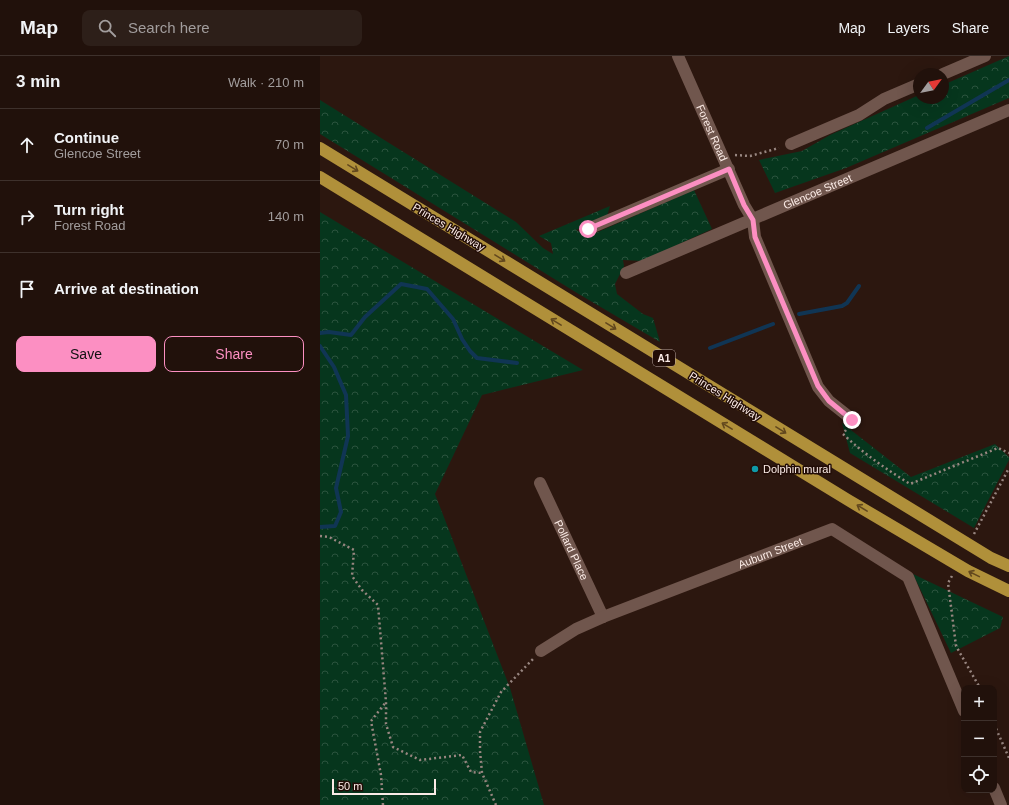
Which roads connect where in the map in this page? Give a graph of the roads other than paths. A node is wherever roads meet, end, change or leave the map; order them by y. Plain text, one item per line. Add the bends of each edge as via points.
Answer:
1 (678, 56) edge
2 (985, 56) edge
3 (949, 71) edge
4 (913, 87) edge
5 (1009, 110) edge
6 (791, 144) road end
7 (320, 148) edge
8 (729, 169) junction
9 (320, 177) edge
10 (753, 220) junction
11 (588, 229) dead end
12 (626, 273) dead end
13 (852, 420) road end
14 (540, 483) dead end
15 (1009, 566) edge
16 (1009, 591) edge
17 (603, 617) junction
18 (541, 651) road end
19 (961, 703) edge
20 (996, 793) edge
21 (1001, 805) edge

1 - 8 street, Forest Road
2 - 3 street
4 - 6 street via 884,99 859,115
5 - 10 street, Glencoe Street
7 -> 15 highway, Princes Highway / A1 via 858,478 991,558
8 - 10 street, Forest Road
8 - 11 street
16 -> 9 highway, A1 via 968,571 888,524
10 - 12 street, Glencoe Street
10 - 13 street, Forest Road via 755,237 818,386 829,401
14 - 17 street, Pollard Place
17 - 18 street, Auburn Street via 576,629
17 - 19 street, Auburn Street via 832,529 908,577
20 - 21 street

